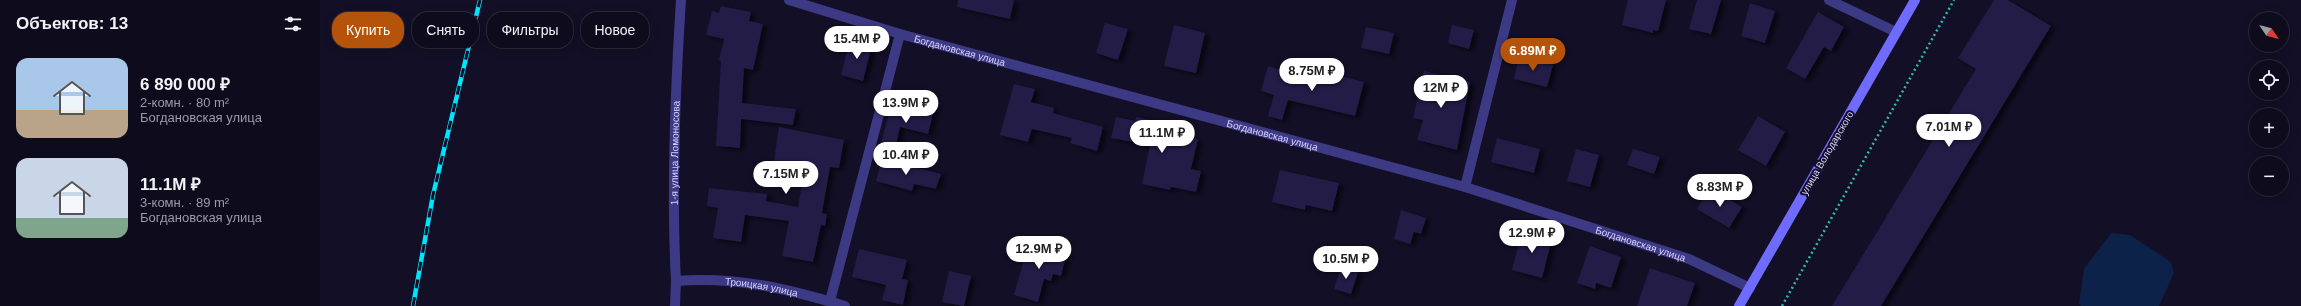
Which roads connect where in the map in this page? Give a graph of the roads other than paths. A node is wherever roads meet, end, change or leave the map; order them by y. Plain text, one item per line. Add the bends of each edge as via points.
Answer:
1 (681, 0) edge
2 (789, 0) edge
3 (1512, 0) edge
4 (1829, 0) edge
5 (1914, 0) edge
6 (1896, 32) junction
7 (900, 34) junction
8 (1465, 187) junction
9 (676, 281) junction
10 (1750, 288) junction
11 (830, 301) junction
12 (675, 306) edge
13 (845, 306) edge
14 (1738, 306) edge

1 - 9 street, 1-я улица Ломоносова via 676,73
2 - 7 street, Богдановская улица
3 - 8 street
4 - 6 street
5 - 6 main road, улица Володарского
6 - 10 main road, улица Володарского
7 - 8 street, Богдановская улица
7 - 11 street
8 - 10 street, Богдановская улица via 1689,259
9 - 11 street, Троицкая улица via 706,278 737,280
9 - 12 street, 1-я улица Ломоносова
10 - 14 main road, улица Володарского
11 - 13 street, Троицкая улица

